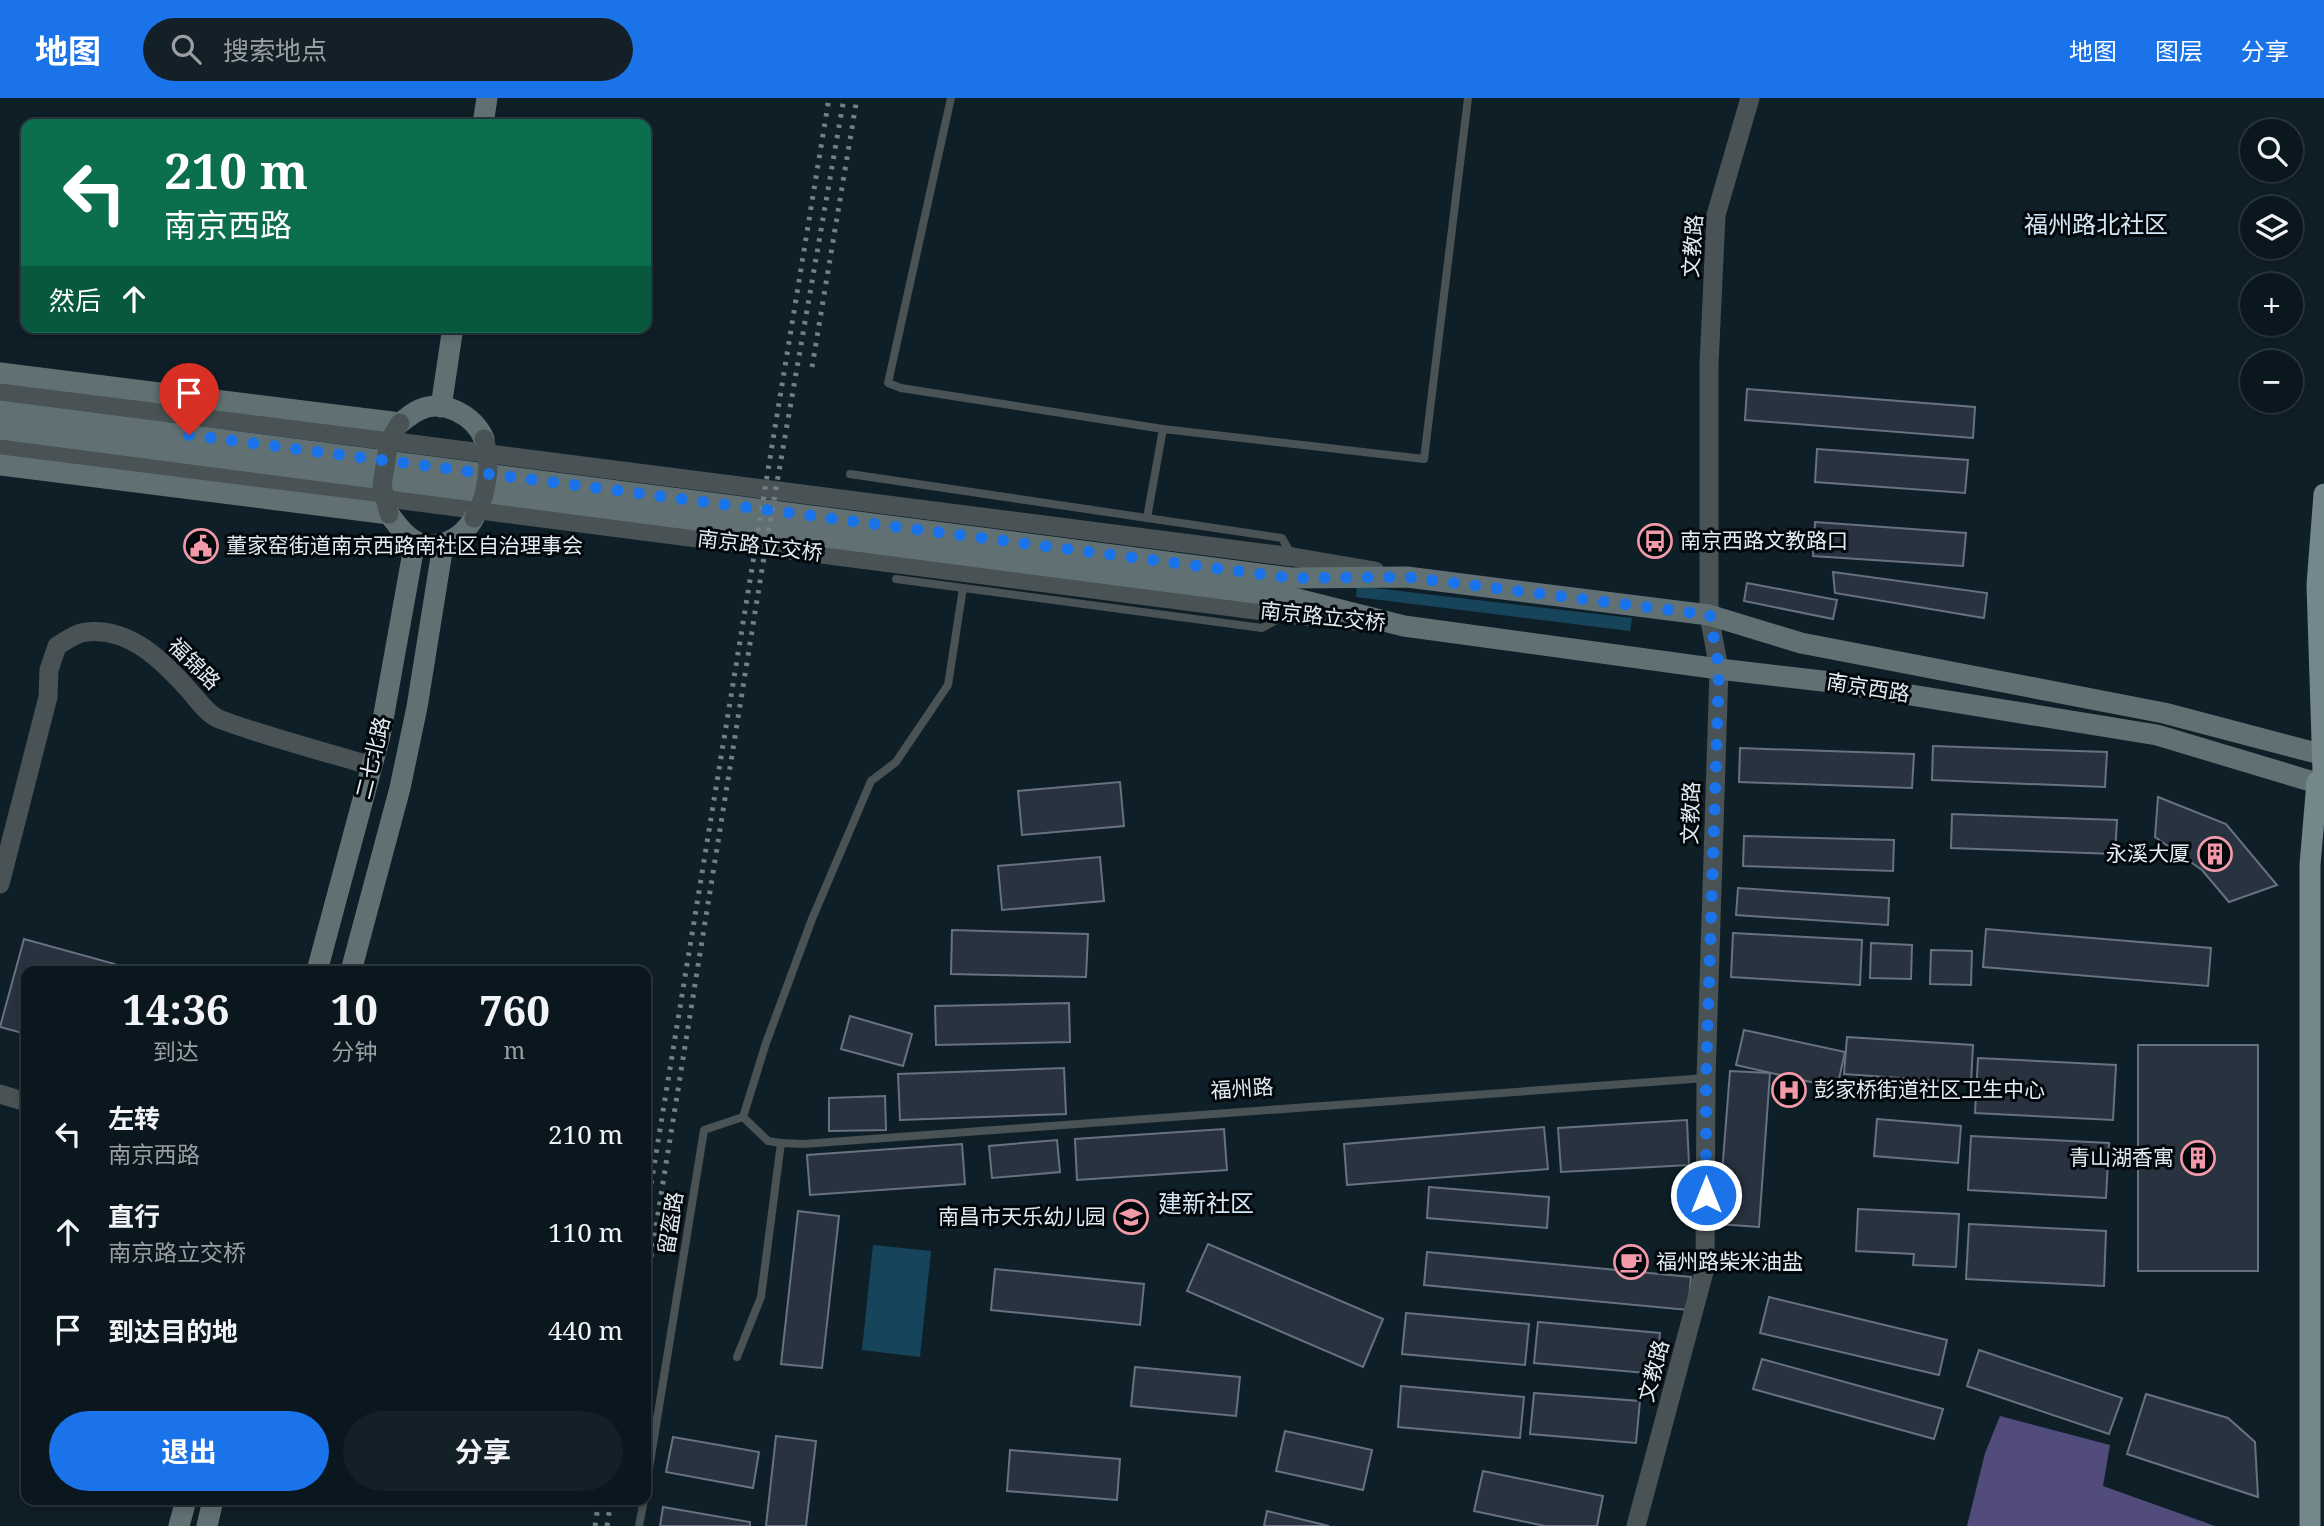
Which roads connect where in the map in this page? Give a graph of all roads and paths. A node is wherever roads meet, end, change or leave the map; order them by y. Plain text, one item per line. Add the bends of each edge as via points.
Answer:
1 (487, 98) edge
2 (951, 98) edge
3 (1468, 98) edge
4 (1750, 98) edge
5 (484, 119) edge
6 (452, 333) edge
7 (0, 373) edge
8 (0, 391) edge
9 (441, 407) junction
10 (0, 411) edge
11 (400, 423) junction
12 (0, 429) edge
13 (1163, 429) junction
14 (484, 439) joint
15 (0, 448) edge
16 (0, 465) edge
17 (850, 474) dead end
18 (2324, 494) edge
19 (389, 513) junction
20 (474, 518) joint
21 (1147, 518) junction
22 (415, 541) junction
23 (443, 545) junction
24 (1293, 557) junction
25 (1407, 577) junction
26 (896, 579) dead end
27 (963, 588) junction
28 (1286, 614) junction
29 (1710, 615) junction
30 (1404, 626) junction
31 (1719, 669) junction
32 (2324, 720) edge
33 (2322, 754) edge
34 (372, 766) junction
35 (2322, 791) edge
36 (0, 884) edge
37 (318, 966) edge
38 (352, 966) edge
39 (1706, 1078) junction
40 (0, 1094) edge
41 (21, 1100) edge
42 (743, 1117) junction
43 (781, 1143) junction
44 (737, 1357) dead end
45 (651, 1456) edge
46 (185, 1505) edge
47 (212, 1505) edge
48 (643, 1505) edge
49 (179, 1526) edge
50 (206, 1526) edge
51 (639, 1526) edge
52 (1636, 1526) edge
53 (2310, 1526) edge

1 - 5 main road
2 - 13 lane via 888,383
3 - 13 lane via 1424,459
4 - 29 street, 文教路 via 1716,215 1709,365
6 - 9 main road
7 - 11 main road
8 - 24 street
9 - 11 main road via 421,409
9 - 14 main road via 466,415
10 - 25 main road, 南京路立交桥 via 1291,578
11 - 19 street, bridge via 388,441 382,486
12 - 30 main road, 南京路立交桥 via 1293,598
13 - 21 lane
14 - 20 street, bridge via 489,454 482,506
15 - 28 street, 南京路立交桥
16 - 19 main road
17 - 21 lane
18 - 35 main road, bridge via 2316,585
19 - 22 main road
20 - 23 main road via 467,531
21 - 24 lane via 1282,538
22 - 23 main road
22 - 34 main road, 二七北路
23 - 38 main road, 二七北路 via 400,788
24 - 25 street
25 - 29 main road, 南京西路
26 - 27 lane
27 - 28 lane via 1262,628
27 - 42 lane via 948,685 896,762 871,781 812,919
28 - 30 street, 南京路立交桥
29 - 31 street, 文教路
29 - 33 main road, 南京西路 via 1801,643 2164,713
30 - 31 main road, 南京西路
31 - 35 main road, 南京西路 via 1831,682 2157,735
31 - 39 street, 文教路
32 - 33 main road
33 - 35 main road
34 - 36 street, 福锦路 via 216,718 166,664 132,640 86,632 73,636 57,646
34 - 37 main road, 二七北路
35 - 53 main road via 2310,865
39 - 43 lane, 福州路
39 - 52 street, 文教路 via 1705,1268
40 - 41 street
42 - 43 lane via 768,1140
42 - 45 lane, 留盔路 via 704,1130
43 - 44 lane via 761,1297
46 - 49 main road
47 - 50 main road
48 - 51 lane

